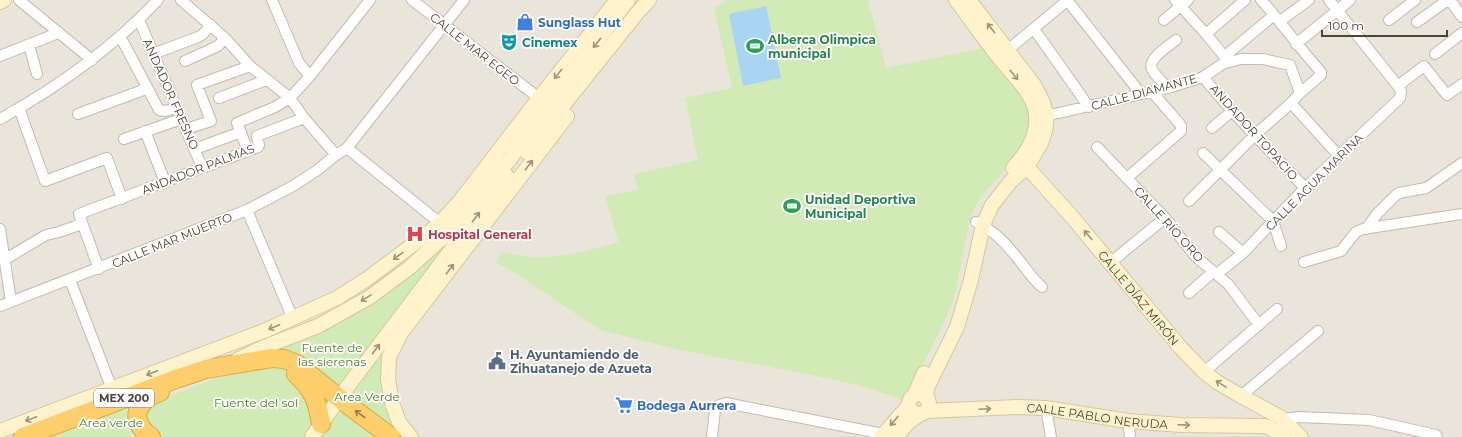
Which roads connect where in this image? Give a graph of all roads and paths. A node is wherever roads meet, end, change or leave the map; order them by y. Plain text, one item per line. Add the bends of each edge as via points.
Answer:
1 (4, 0) edge
2 (19, 0) edge
3 (158, 0) edge
4 (181, 0) edge
5 (272, 0) edge
6 (370, 0) edge
7 (412, 0) edge
8 (464, 0) edge
9 (617, 0) edge
10 (628, 0) edge
11 (649, 0) edge
12 (658, 0) edge
13 (956, 0) edge
14 (969, 0) edge
15 (1067, 0) edge
16 (1245, 0) edge
17 (1261, 0) edge
18 (1309, 0) edge
19 (1329, 0) edge
20 (1350, 0) edge
21 (1415, 0) edge
22 (1449, 0) edge
23 (0, 2) edge
24 (1181, 2) edge
25 (1338, 10) junction
26 (1462, 17) edge
27 (1277, 18) junction
28 (139, 20) junction
29 (1164, 20) dead end
30 (1389, 20) dead end
31 (1417, 22) dead end
32 (211, 25) junction
33 (444, 25) junction
34 (1034, 29) junction
35 (58, 33) junction
36 (1462, 33) edge
37 (1206, 34) junction
38 (120, 36) junction
39 (225, 38) junction
40 (1176, 40) dead end
41 (1296, 44) junction
42 (29, 45) junction
43 (153, 54) junction
44 (1004, 54) junction
45 (1435, 54) dead end
46 (0, 56) edge
47 (1227, 59) junction
48 (92, 60) junction
49 (185, 61) dead end
50 (250, 66) junction
51 (37, 74) dead end
52 (1203, 76) junction
53 (308, 78) junction
54 (266, 80) junction
55 (1462, 84) edge
56 (1398, 86) junction
57 (146, 88) junction
58 (1168, 88) junction
59 (1152, 92) junction
60 (1300, 93) junction
61 (1141, 94) junction
62 (219, 98) dead end
63 (290, 98) junction
64 (539, 98) junction
65 (1290, 103) junction
66 (1089, 107) junction
67 (19, 108) junction
68 (176, 108) junction
69 (1232, 111) junction
70 (78, 114) dead end
71 (1042, 117) junction
72 (304, 118) junction
73 (0, 119) edge
74 (181, 119) junction
75 (239, 127) junction
76 (1212, 128) dead end
77 (186, 129) junction
78 (145, 131) junction
79 (1255, 135) junction
80 (124, 139) dead end
81 (1098, 147) dead end
82 (347, 148) junction
83 (195, 149) junction
84 (248, 151) junction
85 (1203, 153) dead end
86 (336, 155) junction
87 (504, 155) junction
88 (1338, 156) junction
89 (1462, 163) edge
90 (202, 167) junction
91 (1027, 167) junction
92 (1221, 170) junction
93 (1126, 178) junction
94 (165, 182) junction
95 (1304, 188) junction
96 (122, 199) junction
97 (1189, 201) dead end
98 (247, 210) junction
99 (1462, 214) edge
100 (1165, 218) junction
101 (81, 219) junction
102 (1273, 221) junction
103 (980, 223) junction
104 (0, 229) edge
105 (1366, 229) junction
106 (457, 232) junction
107 (1219, 232) dead end
108 (1281, 246) dead end
109 (1243, 253) junction
110 (4, 260) junction
111 (1111, 262) junction
112 (1304, 262) dead end
113 (99, 269) junction
114 (1215, 273) junction
115 (70, 280) junction
116 (1042, 287) dead end
117 (1189, 293) dead end
118 (11, 302) junction
119 (0, 306) edge
120 (1278, 309) dead end
121 (293, 319) junction
122 (1259, 325) junction
123 (1318, 331) dead end
124 (272, 358) junction
125 (228, 364) junction
126 (175, 365) junction
127 (206, 369) junction
128 (1204, 372) junction
129 (112, 389) junction
130 (1241, 396) junction
131 (339, 398) junction
132 (919, 405) junction
133 (1261, 407) junction
134 (1046, 408) junction
135 (1284, 419) junction
136 (1128, 421) junction
137 (1244, 426) junction
138 (316, 430) edge
139 (8, 431) edge
140 (1270, 432) edge
141 (886, 436) edge
142 (1436, 436) edge
143 (151, 437) edge
144 (391, 437) edge
145 (411, 437) edge
146 (712, 437) edge
147 (1051, 437) edge
148 (1130, 437) edge
149 (1283, 437) edge
150 (1301, 437) edge

1 - 23 main road
2 - 35 street
3 - 28 street
4 - 32 street
5 - 53 street
6 - 53 street
7 - 33 street, CALLE MAR EGEO
8 - 33 street
9 -> 64 main road
10 -> 87 main road via 550,103
106 -> 11 main road
106 -> 12 main road
13 - 44 main road
44 -> 14 main road
15 - 34 street
15 - 61 street
16 - 37 street
17 - 27 street
18 - 27 street, CALLE DIAMANTE
19 - 25 street
20 - 25 street
21 - 30 street
22 - 26 street
22 - 31 street
24 - 29 street
24 - 37 street
25 - 41 street
25 - 56 street
27 - 41 street
27 - 47 street, CALLE DIAMANTE
28 - 38 street
28 - 43 street, ANDADOR FRESNO
32 - 39 street
32 - 43 street via 198,37
33 - 64 street, CALLE MAR EGEO
33 - 82 street
34 - 44 street
34 - 66 street
35 - 42 street
35 - 48 street
36 - 45 street
37 - 47 street
38 - 48 street
38 - 57 street
39 - 49 street via 218,46
39 - 50 street
40 - 58 street via 1153,59 1151,64 1152,69
41 - 60 street via 1322,75
42 - 46 street
42 - 51 street
43 - 68 street, ANDADOR FRESNO
44 - 71 main road via 1034,86 1042,100
47 - 52 street, CALLE DIAMANTE
47 - 60 street, CALLE DIAMANTE via 1263,59 1290,65
48 - 67 street
50 - 54 street
50 - 77 street via 197,85 211,121
52 - 58 street, CALLE DIAMANTE
52 - 69 street, ANDADOR TOPACIO
53 - 63 street
54 - 62 street
54 - 63 street
55 - 56 street via 1447,95 1424,66
56 - 88 street, CALLE AGUA MARINA via 1401,91 1400,98
57 - 68 street via 159,110
57 - 70 street
58 - 59 street, CALLE DIAMANTE
59 - 61 street, CALLE DIAMANTE
59 - 93 street via 1181,126 1181,131
60 - 65 street
61 - 66 street, CALLE DIAMANTE
63 - 72 street
63 - 75 street
64 - 87 main road
65 - 79 street
65 - 88 street
66 - 71 street, CALLE DIAMANTE
67 - 73 street
67 - 96 street via 45,181 107,158
68 - 74 street, ANDADOR FRESNO
69 - 76 street
69 - 79 street, ANDADOR TOPACIO
71 - 91 main road via 1045,131
71 - 103 main road via 1021,160 988,196 981,208
72 - 84 street, ANDADOR PALMAS via 257,136 258,147
72 - 86 street
74 - 77 street, ANDADOR FRESNO
74 - 78 street
75 - 83 street
75 - 84 street
77 - 83 street, ANDADOR FRESNO
78 - 80 street
78 - 94 street
79 - 92 street
79 - 95 street, ANDADOR TOPACIO
81 - 93 street, CALLE RÍO ORO
82 - 86 street, CALLE MAR MUERTO
82 - 106 street
83 - 90 street, ANDADOR FRESNO
84 - 90 street, ANDADOR PALMAS
85 - 92 street
86 - 98 street, CALLE MAR MUERTO via 293,186
87 - 106 main road
88 - 95 street, CALLE AGUA MARINA
89 - 105 street via 1426,188 1394,196
90 - 94 street, ANDADOR PALMAS
91 - 103 main road via 998,195
111 -> 91 main road, CALLE DÍAZ MIRÓN
92 - 97 street
92 - 102 street
93 - 100 street, CALLE RÍO ORO
94 - 96 street, ANDADOR PALMAS
95 - 102 street, CALLE AGUA MARINA
96 - 101 street, ANDADOR PALMAS
98 - 113 street, CALLE MAR MUERTO
98 - 121 street
99 - 105 street
100 - 111 street
100 - 114 street, CALLE RÍO ORO via 1188,248
101 - 110 street, ANDADOR PALMAS via 59,232 46,235
101 - 113 street
102 - 108 street
102 - 109 street, CALLE AGUA MARINA
103 - 116 street via 1014,253
103 - 132 main road via 971,280
104 - 110 street
105 - 112 street via 1356,232 1341,251
106 -> 121 main road via 367,279 337,298
106 -> 125 main road via 370,296 318,326
131 -> 106 main road via 402,315
145 -> 106 main road via 399,422 392,403 388,379 389,357
107 - 109 street
109 - 114 street, CALLE AGUA MARINA
110 - 118 street
111 - 128 main road, CALLE DÍAZ MIRÓN
113 - 115 street, CALLE MAR MUERTO
114 - 117 street, CALLE AGUA MARINA
114 - 122 street, CALLE RÍO ORO via 1228,284
115 - 118 street, CALLE MAR MUERTO
115 - 129 street
118 - 119 street, CALLE MAR MUERTO
120 - 122 street
121 -> 126 main road
122 - 128 street
123 - 130 street
124 - 125 highway, MEX 200
124 - 131 highway, MEX 200 via 297,364
124 - 138 highway via 294,371 308,386 318,404
125 - 127 highway, MEX 200
125 - 143 highway via 154,394 144,401 138,411 138,422
126 - 127 highway
126 -> 129 main road
127 - 139 highway, MEX 200
130 -> 128 main road, CALLE DÍAZ MIRÓN
129 -> 139 main road
130 - 133 main road, CALLE DÍAZ MIRÓN
131 - 138 main road
144 -> 131 highway, MEX 200
132 -> 134 main road, CALLE PABLO NERUDA
132 - 141 main road
133 - 135 main road, CALLE DÍAZ MIRÓN
133 - 137 main road via 1257,420
134 - 136 main road, CALLE PABLO NERUDA
134 - 147 street
135 - 142 street via 1305,417 1369,420
135 - 150 main road, CALLE DÍAZ MIRÓN
136 -> 137 main road, CALLE PABLO NERUDA
136 - 148 street
137 - 140 main road, CALLE PABLO NERUDA
140 - 149 main road
141 - 146 street via 726,403 719,405 715,410

